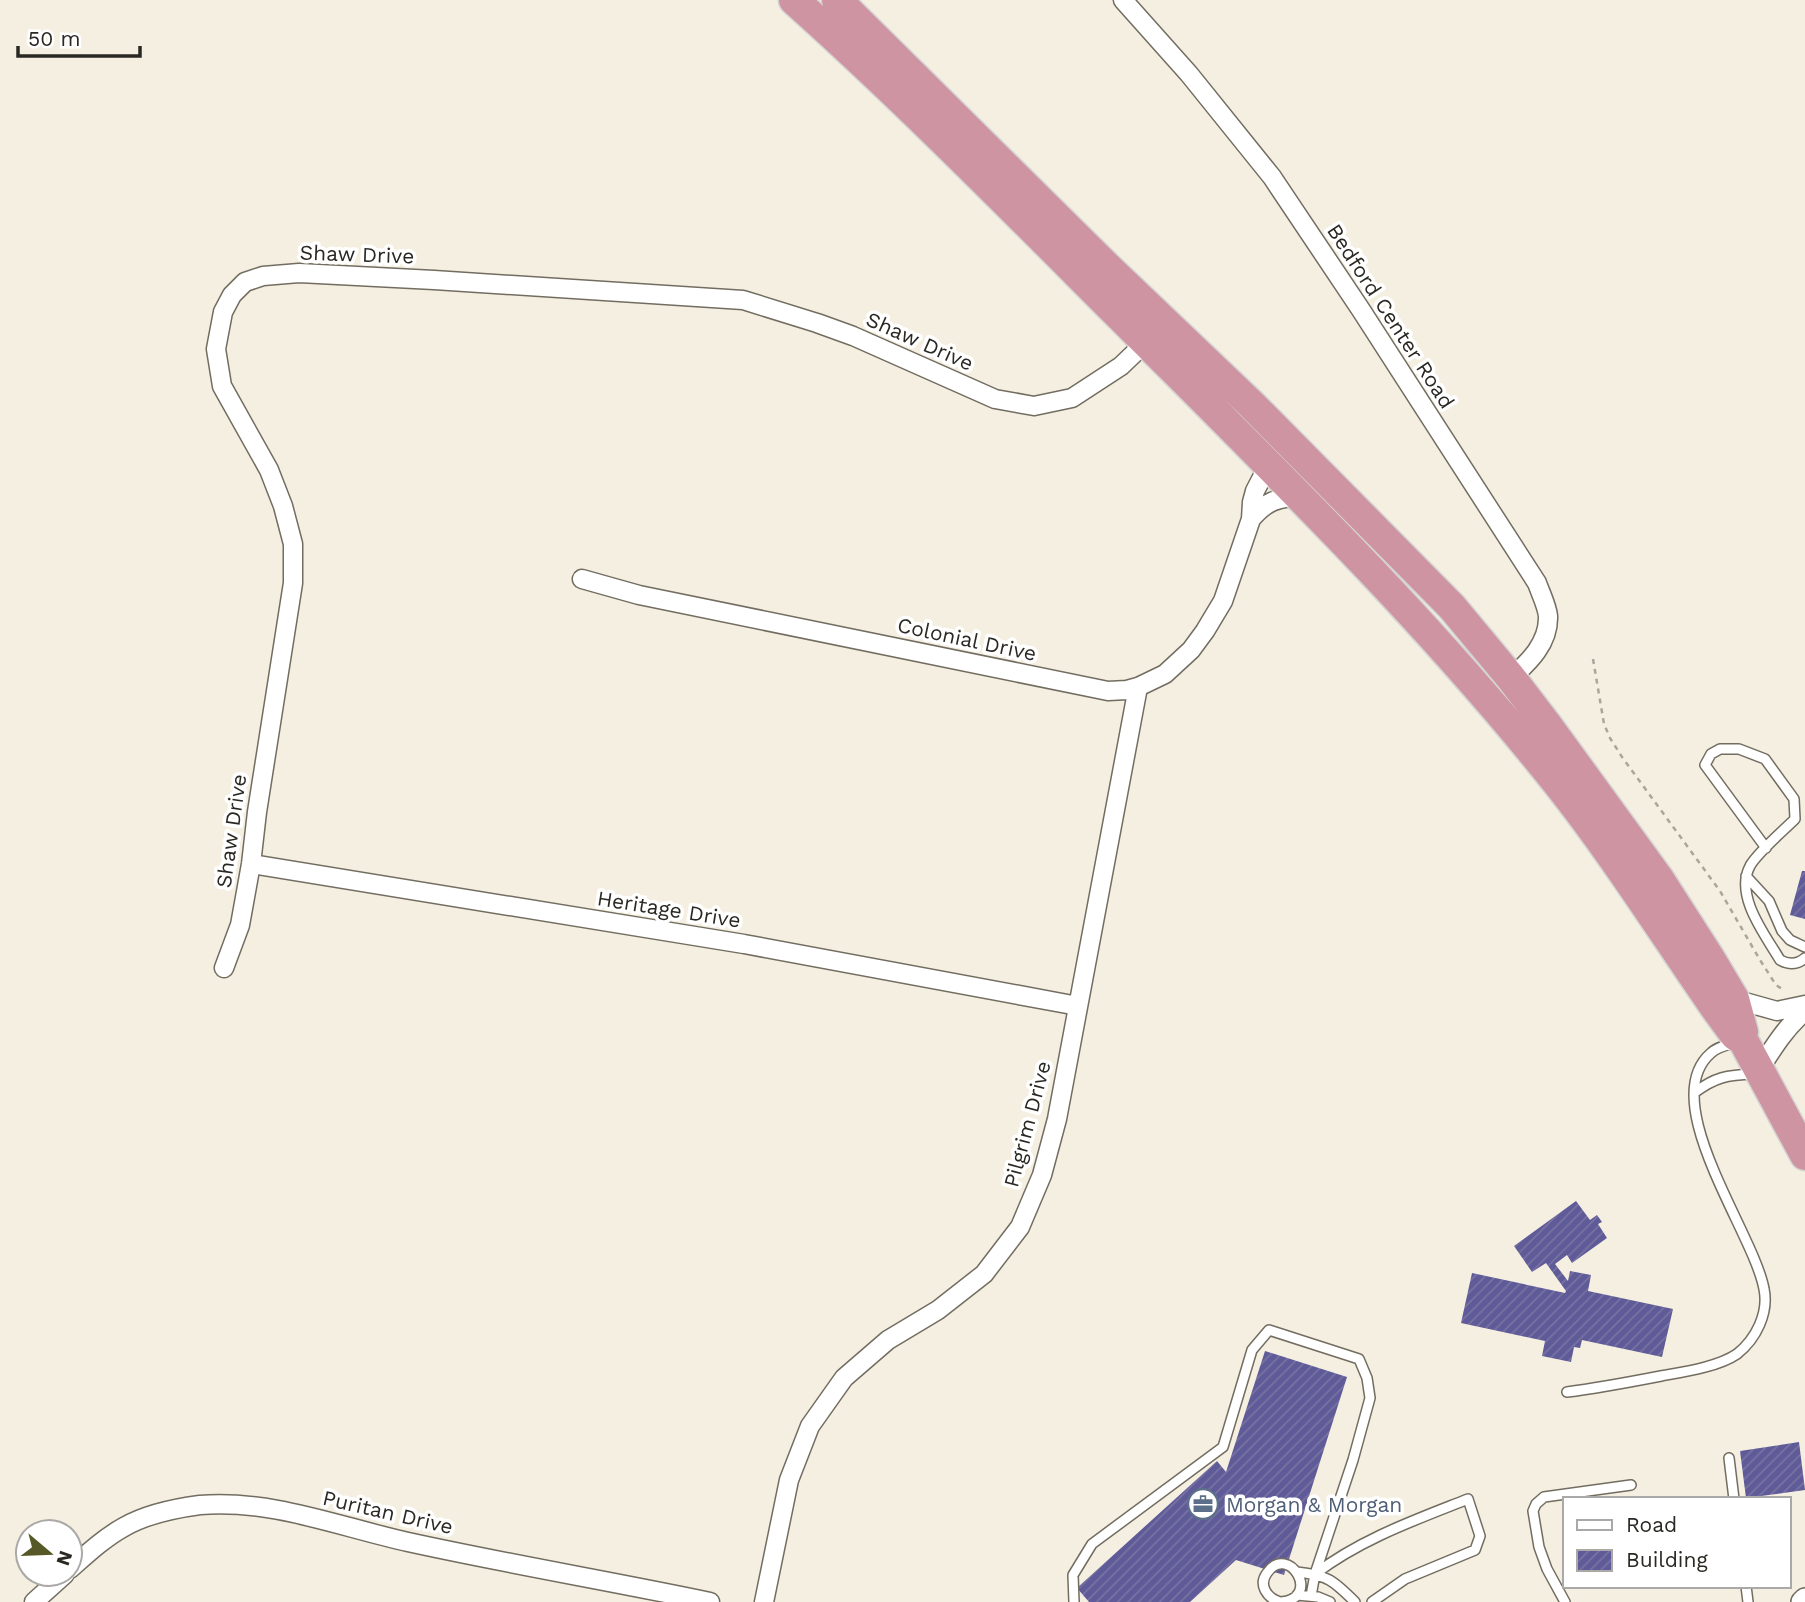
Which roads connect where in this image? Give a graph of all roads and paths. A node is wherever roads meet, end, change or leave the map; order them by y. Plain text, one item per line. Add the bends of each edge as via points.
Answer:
1 (794, 0) edge
2 (837, 0) edge
3 (1123, 0) edge
4 (1146, 342) junction
5 (1269, 464) junction
6 (1322, 475) junction
7 (1300, 496) junction
8 (1251, 519) junction
9 (582, 579) dead end
10 (1593, 659) dead end
11 (1511, 678) junction
12 (1138, 687) junction
13 (1766, 848) junction
14 (250, 864) junction
15 (1746, 876) junction
16 (1805, 947) edge
17 (1805, 958) edge
18 (224, 968) dead end
19 (1788, 993) dead end
20 (1734, 999) junction
21 (1805, 1005) edge
22 (1078, 1006) junction
23 (1805, 1011) edge
24 (1743, 1040) junction
25 (1760, 1072) junction
26 (1694, 1093) junction
27 (1805, 1155) edge
28 (1567, 1392) dead end
29 (1729, 1458) dead end
30 (1631, 1485) dead end
31 (1734, 1497) edge
32 (84, 1557) edge
33 (1297, 1572) junction
34 (1315, 1574) junction
35 (50, 1588) edge
36 (1297, 1595) junction
37 (1311, 1596) junction
38 (34, 1602) edge
39 (710, 1602) edge
40 (764, 1602) edge
41 (1074, 1602) edge
42 (1281, 1602) edge
43 (1330, 1602) edge
44 (1355, 1602) edge
45 (1372, 1602) edge
46 (1565, 1602) edge

1 - 4 highway
2 - 6 highway
3 - 11 street, Bedford Center Road via 1272,177 1537,583 1548,615 1546,629 1528,663
4 - 5 highway
4 - 14 street, Shaw Drive via 1121,366 1072,398 1034,406 995,399 853,336 743,300 299,273 245,282 223,312 216,349 222,386 269,470 293,544 293,583
5 - 6 street
5 - 7 highway
5 - 8 street, Colonial Drive via 1255,491
6 - 11 highway via 1451,607
7 - 8 street via 1268,503
7 - 24 highway via 1410,610 1556,782 1716,1009
8 - 12 street, Colonial Drive via 1223,601 1205,631 1165,674
9 - 12 street, Colonial Drive via 639,595 1108,691
10 - 19 path via 1610,738 1720,891 1776,985
11 - 20 highway via 1658,879
12 - 22 street, Pilgrim Drive
13 - 13 lane via 1795,819 1794,799 1765,759 1739,749 1720,749 1705,765
13 - 15 lane via 1750,864
14 - 18 street, Shaw Drive via 240,925
14 - 22 street, Heritage Drive via 744,944
15 - 16 lane via 1769,901 1790,940
15 - 17 lane via 1749,906 1780,960 1787,964
20 - 21 street via 1777,1011
20 - 24 highway
22 - 40 street, Pilgrim Drive via 1057,1119 1042,1175 1020,1227 984,1274 888,1340 844,1378 810,1426 789,1480
23 - 25 street via 1778,1040
24 - 25 highway
24 - 26 lane via 1712,1051 1698,1073
25 - 26 lane via 1710,1081
25 - 27 highway
26 - 28 lane via 1703,1141 1764,1289 1765,1309 1759,1327 1735,1356 1699,1370
29 - 31 lane
30 - 46 lane via 1544,1497 1536,1504 1539,1546
32 - 39 street, Puritan Drive via 124,1527 162,1513 238,1505 277,1509 409,1542
33 - 34 lane
33 - 36 lane via 1301,1584
33 - 42 lane via 1281,1564 1266,1574 1266,1592
34 - 37 lane
34 - 41 lane via 1370,1398 1367,1378 1359,1359 1269,1330 1252,1350 1223,1447 1092,1544 1073,1575
34 - 44 lane via 1332,1581
34 - 45 lane via 1338,1556 1468,1499 1480,1536 1475,1550 1405,1579
35 - 38 street
36 - 37 lane
36 - 42 lane
37 - 43 lane

